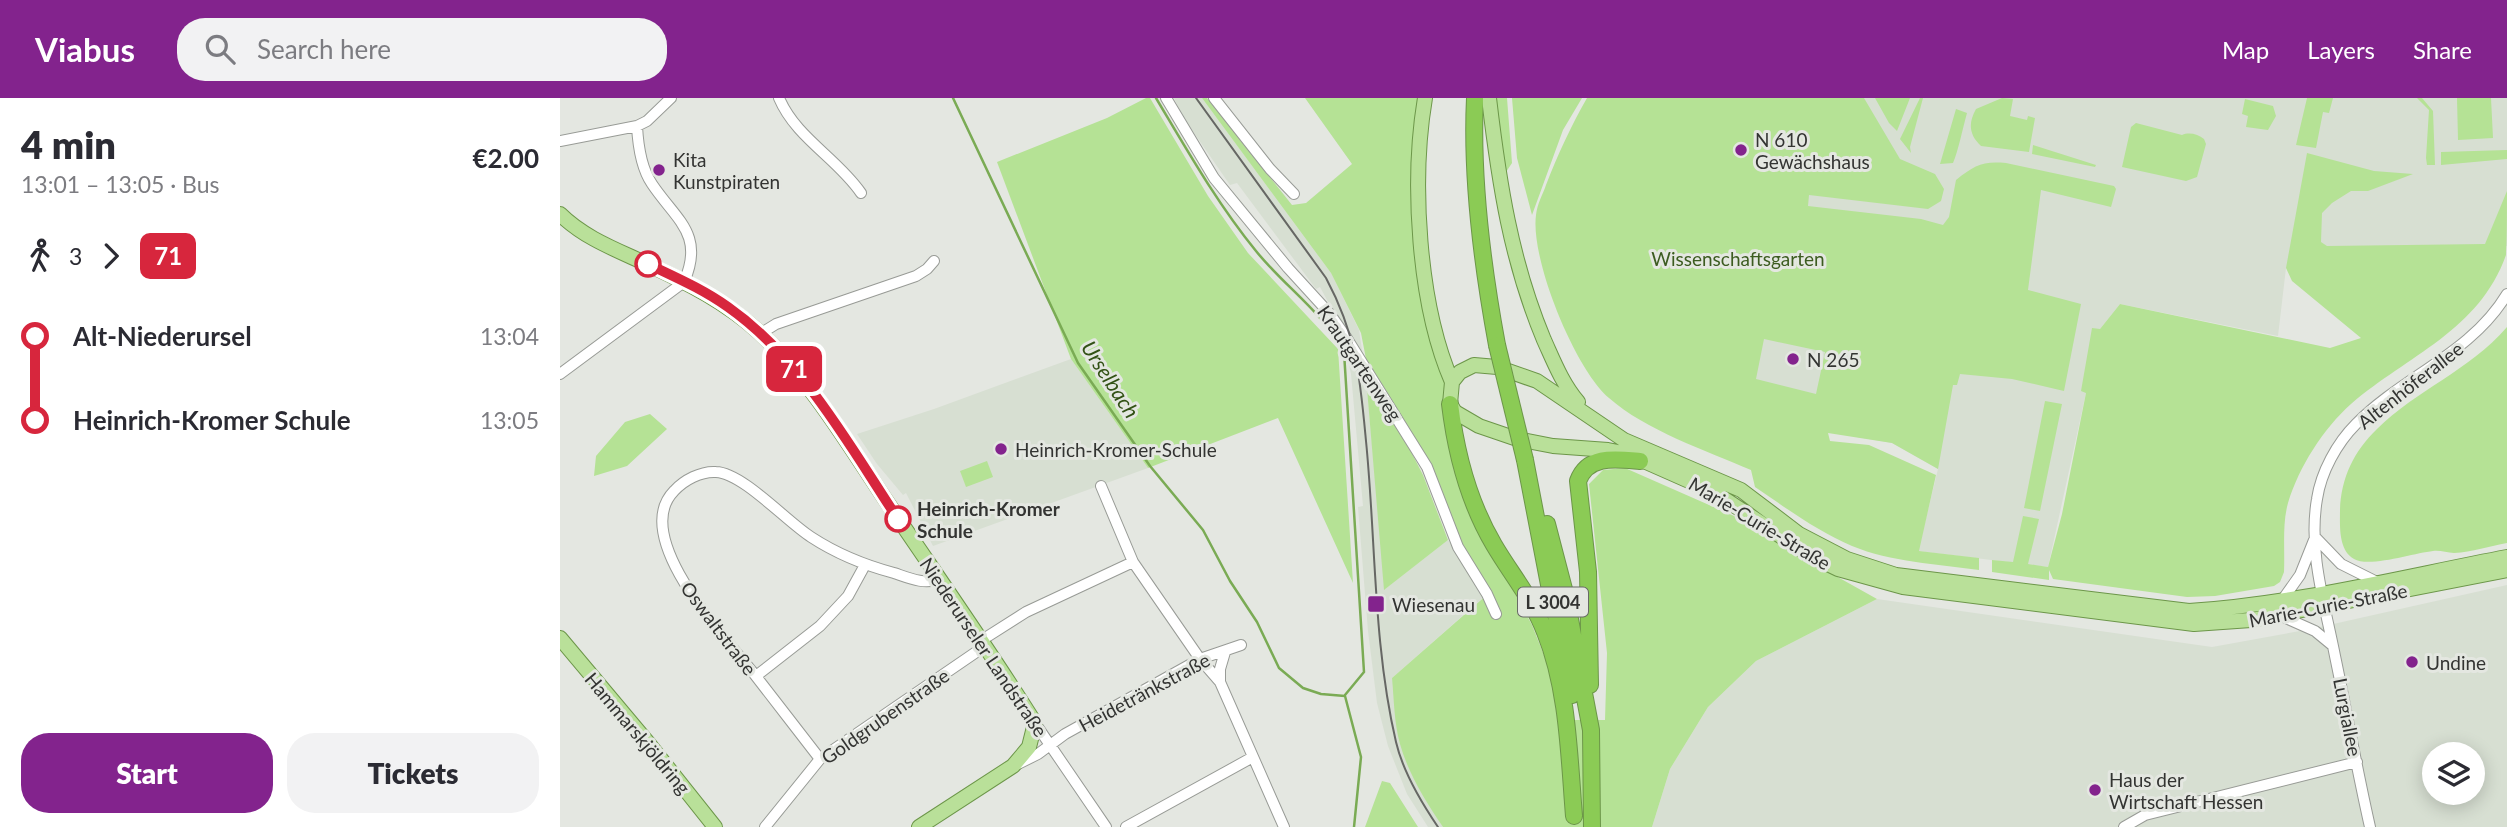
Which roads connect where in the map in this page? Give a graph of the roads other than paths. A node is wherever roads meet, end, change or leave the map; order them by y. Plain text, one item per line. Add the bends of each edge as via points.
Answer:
1 (671, 98) edge
2 (779, 98) edge
3 (1166, 98) edge
4 (1214, 98) edge
5 (1425, 98) edge
6 (1475, 98) edge
7 (1489, 98) edge
8 (637, 126) junction
9 (560, 141) edge
10 (861, 193) dead end
11 (1294, 194) dead end
12 (560, 215) edge
13 (934, 261) dead end
14 (684, 282) junction
15 (2507, 294) edge
16 (760, 334) junction
17 (560, 374) edge
18 (1452, 382) junction
19 (1450, 404) junction
20 (1593, 418) junction
21 (1640, 461) junction
22 (1101, 486) dead end
23 (2315, 537) junction
24 (2507, 556) edge
25 (1133, 562) junction
26 (865, 565) junction
27 (2507, 570) edge
28 (939, 579) junction
29 (2377, 582) junction
30 (2283, 599) junction
31 (2323, 600) junction
32 (1496, 614) dead end
33 (2279, 615) junction
34 (560, 638) edge
35 (984, 643) junction
36 (1241, 645) dead end
37 (2334, 648) junction
38 (1224, 652) junction
39 (1200, 659) junction
40 (756, 676) junction
41 (1220, 682) junction
42 (1035, 723) junction
43 (1578, 731) junction
44 (1050, 745) junction
45 (1252, 757) junction
46 (820, 759) junction
47 (2357, 762) junction
48 (1013, 766) junction
49 (1574, 821) edge
50 (715, 827) edge
51 (765, 827) edge
52 (919, 827) edge
53 (1106, 827) edge
54 (1126, 827) edge
55 (1284, 827) edge
56 (1592, 827) edge
57 (2124, 827) edge
58 (2370, 827) edge

1 - 8 street
2 - 10 street via 798,128
3 - 32 street, Krautgartenweg via 1214,178 1346,337 1427,467 1458,547
4 - 11 street
5 - 18 main road via 1417,212 1435,330
6 - 43 highway, L 3004, bridge via 1473,129 1484,270 1527,466 1562,582
7 - 20 main road via 1508,233 1529,304 1566,388
8 - 9 street
8 - 14 street via 648,175 690,239 692,255
12 - 14 main road, Niederurseler Landstraße via 594,239
13 - 16 street via 916,276 776,324
14 - 16 main road, Niederurseler Landstraße via 728,307
14 - 17 street
15 - 23 street, Altenhöferallee via 2474,335 2375,407 2342,441 2319,489
16 - 28 main road, Niederurseler Landstraße via 826,412
18 - 19 main road
18 - 20 main road, Marie-Curie-Straße via 1474,365 1507,370 1537,381
19 - 21 main road, Marie-Curie-Straße via 1462,418 1493,432 1553,446 1608,450
19 - 43 highway via 1461,469 1475,508 1546,632
20 - 30 main road, Marie-Curie-Straße via 1624,440 1741,490 1822,548 1896,575 2189,611
21 - 33 main road, Marie-Curie-Straße via 1714,492 1838,569 1903,587 2194,624
21 - 43 highway via 1597,461 1582,471 1578,481 1588,572
22 - 25 street
23 - 29 street via 2342,564
23 - 30 street via 2300,575
23 - 31 street, Altenhöferallee
24 - 29 main road, Marie-Curie-Straße
25 - 35 street, Goldgrubenstraße via 1026,612
25 - 39 street
26 - 28 street, Oswaltstraße via 928,583
26 - 40 street via 848,596 820,626
26 - 40 street, Oswaltstraße via 809,536 738,480 717,472 694,476 666,499 662,517 665,539 677,573
27 - 31 main road, Marie-Curie-Straße
28 - 35 main road, Niederurseler Landstraße
29 - 31 main road, Marie-Curie-Straße
30 - 31 main road, Marie-Curie-Straße
31 - 33 main road, Marie-Curie-Straße
31 - 37 street, Lurgiallee
33 - 37 street via 2315,631
34 - 50 main road, Hammarskjöldring
35 - 42 main road, Niederurseler Landstraße
35 - 46 street, Goldgrubenstraße
36 - 38 street, Heidetränkstraße
37 - 47 street, Lurgiallee
38 - 39 street, Heidetränkstraße
38 - 41 street
39 - 41 street
39 - 44 street, Heidetränkstraße
40 - 46 street, Oswaltstraße
41 - 45 street
42 - 44 street, Niederurseler Landstraße
42 - 48 main road via 1029,747
43 - 49 highway
43 - 56 highway, L 3004
44 - 48 street, Heidetränkstraße
44 - 53 street, Niederurseler Landstraße
45 - 54 street
45 - 55 street
46 - 51 street, Goldgrubenstraße
47 - 57 street via 2145,815
47 - 58 street, Lurgiallee
48 - 52 main road

